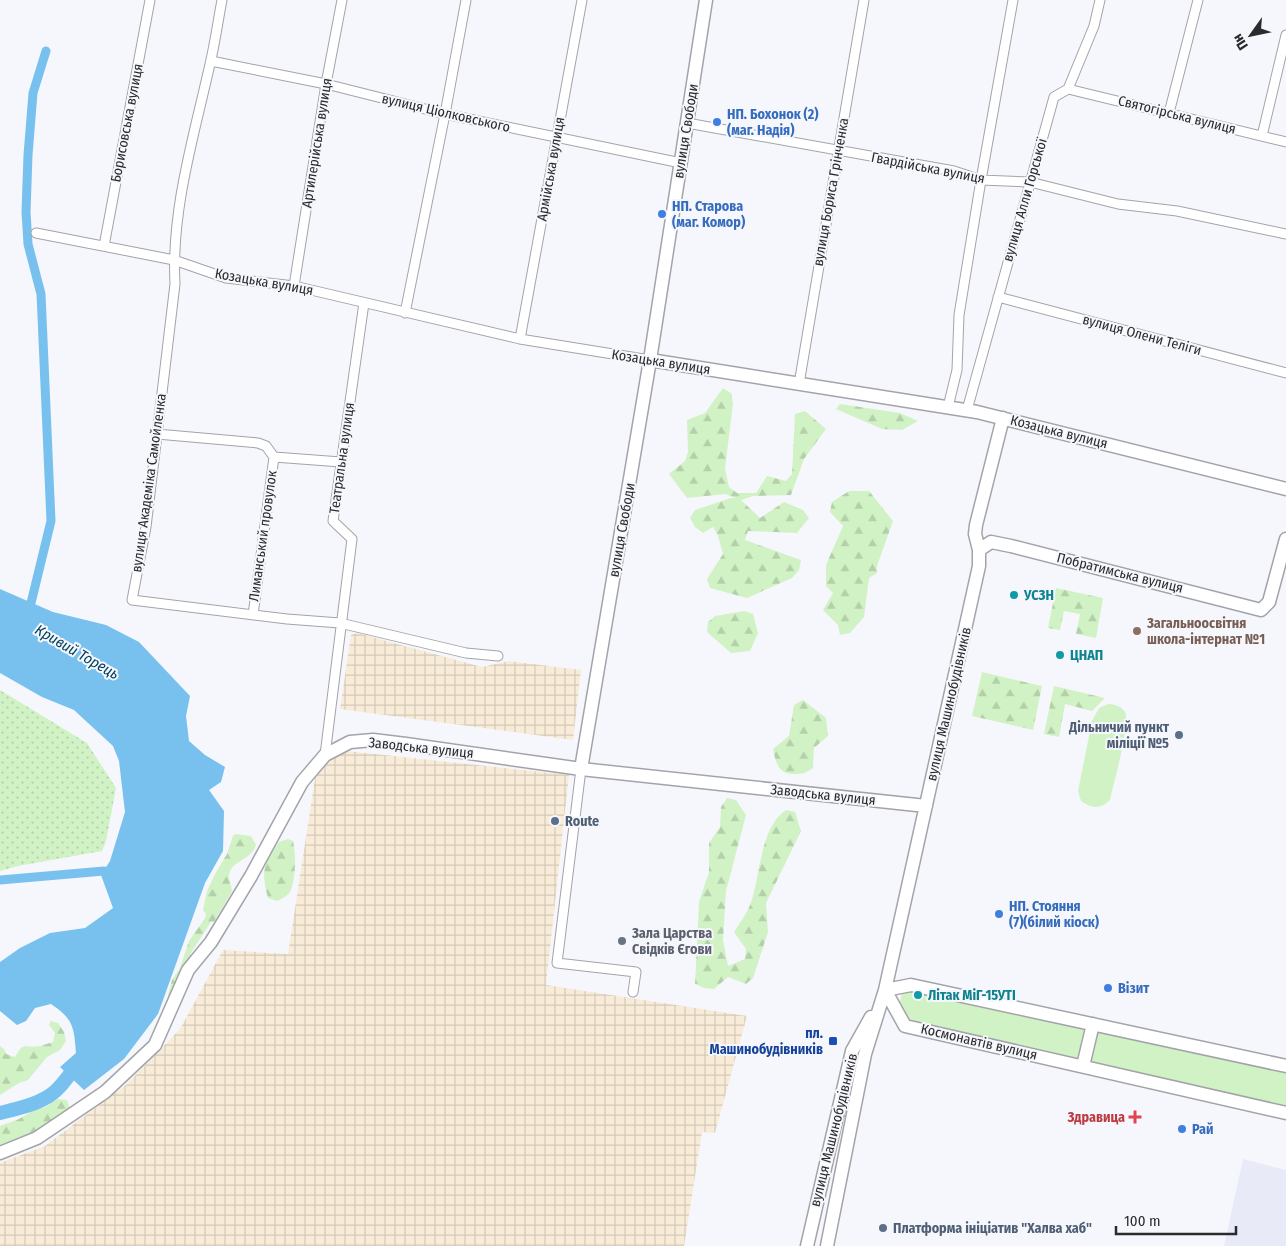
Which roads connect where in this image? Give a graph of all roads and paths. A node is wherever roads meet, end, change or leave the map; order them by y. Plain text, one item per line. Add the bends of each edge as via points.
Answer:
1 (150, 0) edge
2 (222, 0) edge
3 (342, 0) edge
4 (466, 0) edge
5 (582, 0) edge
6 (706, 0) edge
7 (864, 0) edge
8 (1013, 0) edge
9 (1100, 0) edge
10 (1198, 0) edge
11 (1286, 34) edge
12 (211, 62) junction
13 (326, 84) junction
14 (1068, 89) junction
15 (1169, 113) junction
16 (445, 114) junction
17 (687, 123) junction
18 (1262, 136) junction
19 (556, 138) junction
20 (1286, 142) edge
21 (838, 151) junction
22 (681, 163) junction
23 (981, 180) junction
24 (1030, 182) junction
25 (36, 233) dead end
26 (1286, 234) edge
27 (104, 246) junction
28 (174, 260) junction
29 (294, 286) junction
30 (998, 297) junction
31 (364, 303) junction
32 (404, 313) junction
33 (520, 339) junction
34 (650, 360) junction
35 (1286, 373) edge
36 (799, 384) junction
37 (948, 407) junction
38 (967, 410) junction
39 (1003, 418) junction
40 (157, 434) junction
41 (274, 456) junction
42 (341, 462) junction
43 (1286, 489) edge
44 (1286, 539) edge
45 (979, 550) junction
46 (252, 615) junction
47 (340, 623) junction
48 (498, 656) dead end
49 (325, 755) junction
50 (581, 769) junction
51 (926, 806) junction
52 (886, 990) junction
53 (633, 992) dead end
54 (1093, 1024) junction
55 (1083, 1066) junction
56 (1286, 1066) edge
57 (1286, 1113) edge
58 (0, 1153) edge
59 (807, 1246) edge
60 (827, 1246) edge

1 - 27 street, Борисовська вулиця
2 - 12 street, вулиця Академіка Самойленка
3 - 13 street, Артилерійська вулиця
4 - 16 street
5 - 19 street, Армійська вулиця
6 - 17 street, вулиця Свободи
7 - 21 street, вулиця Бориса Грінченка
8 - 23 street
9 - 14 street, вулиця Алли Горської via 1094,26
10 - 15 street
11 - 18 street
12 - 13 street, вулиця Ціолковського
12 - 28 street, вулиця Академіка Самойленка via 184,175
13 - 16 street, вулиця Ціолковського
13 - 29 street, Артилерійська вулиця
14 - 15 street, Святогірська вулиця
14 - 24 street, вулиця Алли Горської via 1054,97
15 - 18 street, Святогірська вулиця
16 - 19 street, вулиця Ціолковського
16 - 32 street
17 - 21 street, Гвардійська вулиця
17 - 22 street, вулиця Свободи
18 - 20 street, Святогірська вулиця
19 - 22 street, вулиця Ціолковського
19 - 33 street, Армійська вулиця
21 - 23 street, Гвардійська вулиця via 954,171
21 - 36 street, вулиця Бориса Грінченка
22 - 34 street, вулиця Свободи
23 - 24 street, Гвардійська вулиця
23 - 37 street via 959,315 957,370
24 - 26 street, Гвардійська вулиця via 1118,204 1177,211
24 - 30 street, вулиця Алли Горської
25 - 27 street, Козацька вулиця
27 - 28 street, Козацька вулиця
28 - 29 street, Козацька вулиця via 226,278
28 - 40 street, вулиця Академіка Самойленка via 175,284
29 - 31 street, Козацька вулиця
30 - 35 street, вулиця Олени Теліги
30 - 38 street, вулиця Алли Горської
31 - 32 street, Козацька вулиця
31 - 42 street, Театральна вулиця
32 - 33 street, Козацька вулиця
33 - 34 street, Козацька вулиця
34 - 36 street, Козацька вулиця
34 - 50 street, вулиця Свободи
36 - 37 street, Козацька вулиця
37 - 38 street, Козацька вулиця
38 - 39 street, Козацька вулиця
39 - 43 street, Козацька вулиця
39 - 45 street, вулиця Машинобудівників via 976,526
40 - 41 street via 258,443 266,446
40 - 46 street, вулиця Академіка Самойленка via 146,527 132,600
41 - 42 street
41 - 46 street, Лиманський провулок
42 - 47 street, Театральна вулиця via 332,521 352,539
44 - 45 street, Побратимська вулиця via 1269,602 1261,610 1010,546 991,542
45 - 51 street, вулиця Машинобудівників via 979,566
46 - 47 street, вулиця Академіка Самойленка
47 - 48 street, вулиця Академіка Самойленка via 466,653
47 - 49 street, Театральна вулиця
49 - 50 street, Заводська вулиця via 350,742 373,740
49 - 58 street, Заводська вулиця via 302,782 211,942 188,970 155,1045 105,1092 37,1138
50 - 51 street, Заводська вулиця
50 - 53 street, вулиця Свободи via 557,963 636,972
51 - 52 street, вулиця Машинобудівників
52 - 54 street via 911,985
52 - 55 street, Космонавтів вулиця via 905,1026
52 - 59 street, вулиця Машинобудівників via 852,1052
52 - 60 street, вулиця Машинобудівників via 865,1054
54 - 55 street
54 - 56 street
55 - 57 street, Космонавтів вулиця

